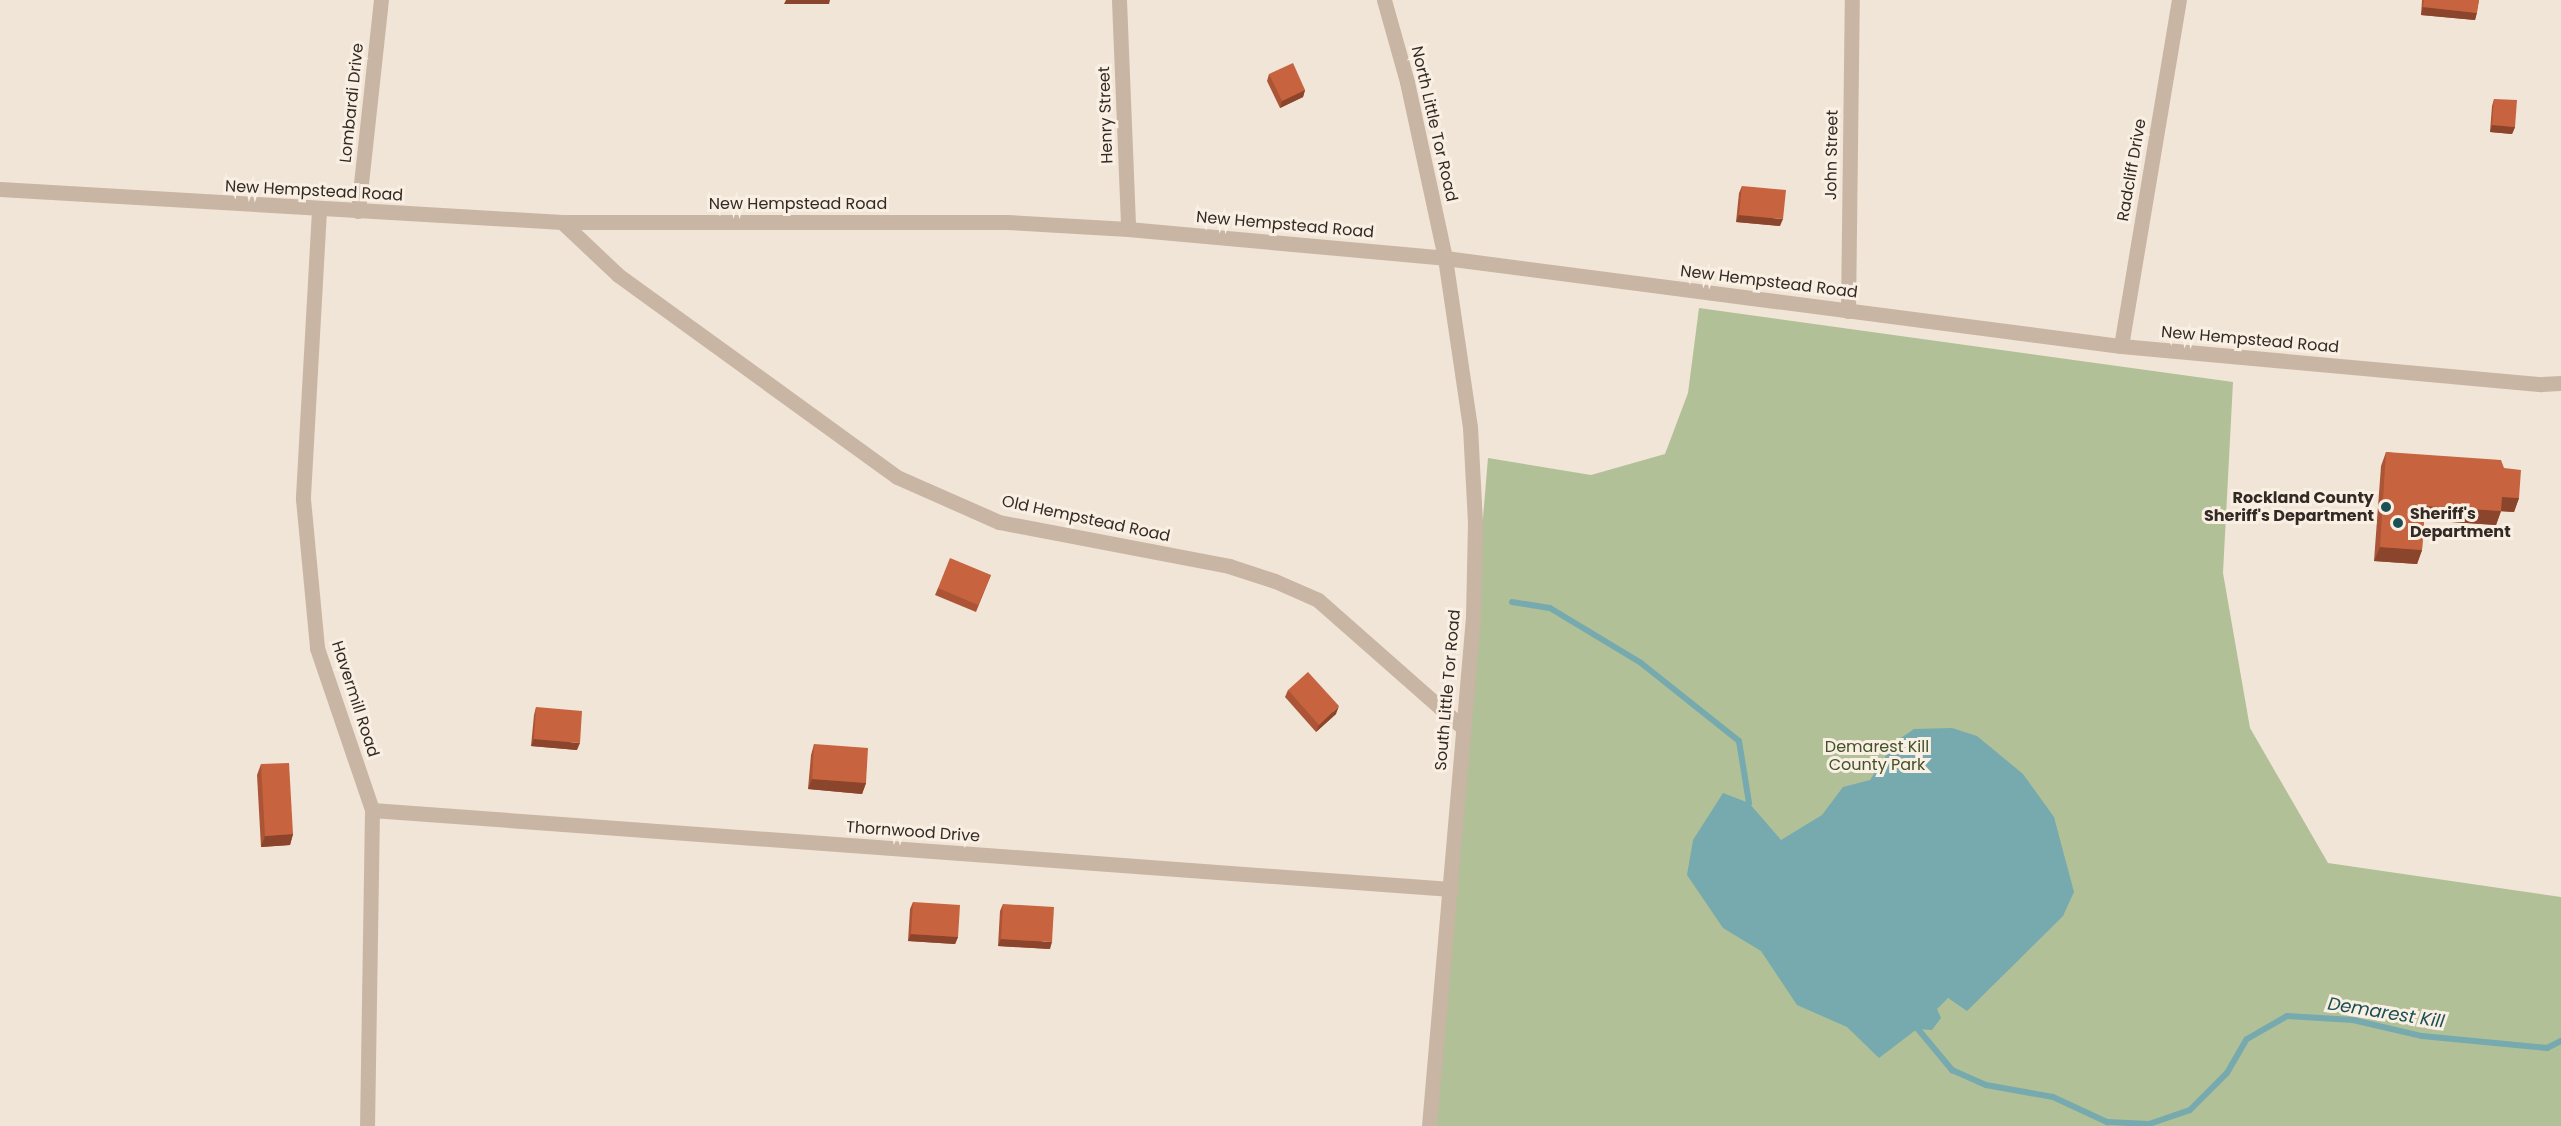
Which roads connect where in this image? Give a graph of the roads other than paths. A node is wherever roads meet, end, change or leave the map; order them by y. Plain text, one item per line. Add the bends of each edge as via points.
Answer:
1 (381, 0) edge
2 (1119, 0) edge
3 (1384, 0) edge
4 (1852, 0) edge
5 (2179, 0) edge
6 (0, 189) edge
7 (0, 194) edge
8 (319, 210) junction
9 (358, 211) junction
10 (562, 222) junction
11 (1128, 229) junction
12 (1445, 258) junction
13 (1848, 311) junction
14 (2121, 346) junction
15 (2561, 383) edge
16 (1462, 727) junction
17 (372, 810) junction
18 (1451, 889) junction
19 (367, 1126) edge
20 (1429, 1126) edge

1 - 9 street, Lombardi Drive
2 - 11 street, Henry Street
3 - 12 street, North Little Tor Road via 1415,117
4 - 13 street, John Street
5 - 14 street, Radcliff Drive
6 - 7 street
6 - 8 street, New Hempstead Road
8 - 9 street, New Hempstead Road
8 - 17 street, Havermill Road via 303,499 317,648
9 - 10 street, New Hempstead Road
10 - 11 street, New Hempstead Road via 1007,222
10 - 16 street, Old Hempstead Road via 618,274 897,477 999,522 1229,566 1318,600
11 - 12 street, New Hempstead Road
12 - 13 street, New Hempstead Road
12 - 16 street, South Little Tor Road via 1470,427 1475,522 1473,617
13 - 14 street, New Hempstead Road
14 - 15 street, New Hempstead Road
16 - 18 street, South Little Tor Road
17 - 18 street, Thornwood Drive
17 - 19 street, Havermill Road
18 - 20 street, South Little Tor Road

